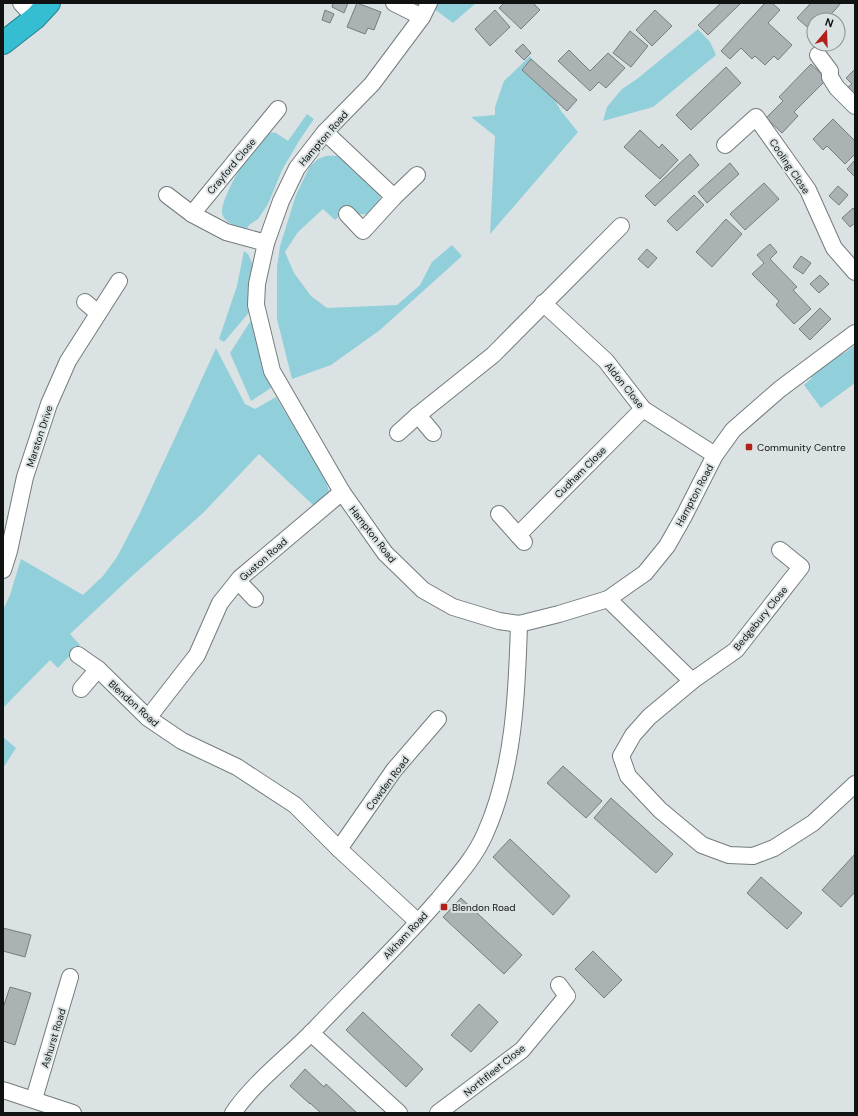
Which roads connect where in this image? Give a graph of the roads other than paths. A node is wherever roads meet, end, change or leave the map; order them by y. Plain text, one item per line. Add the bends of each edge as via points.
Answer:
1 (394, 3) edge
2 (430, 3) edge
3 (35, 8) edge
4 (422, 17) junction
5 (3, 44) edge
6 (818, 55) dead end
7 (855, 106) edge
8 (276, 119) dead end
9 (325, 132) junction
10 (726, 145) dead end
11 (417, 175) dead end
12 (167, 195) dead end
13 (394, 197) junction
14 (192, 214) junction
15 (347, 214) dead end
16 (621, 226) dead end
17 (266, 243) junction
18 (855, 272) edge
19 (119, 281) dead end
20 (85, 302) dead end
21 (543, 303) junction
22 (98, 312) junction
23 (855, 333) edge
24 (643, 409) junction
25 (418, 415) junction
26 (398, 433) dead end
27 (433, 433) dead end
28 (715, 456) junction
29 (342, 492) junction
30 (499, 514) dead end
31 (780, 550) dead end
32 (3, 570) edge
33 (238, 581) junction
34 (255, 599) dead end
35 (608, 599) junction
36 (519, 624) junction
37 (78, 655) dead end
38 (98, 669) junction
39 (692, 681) junction
40 (81, 689) dead end
41 (148, 718) junction
42 (438, 719) dead end
43 (855, 784) edge
44 (339, 849) junction
45 (418, 922) junction
46 (70, 977) dead end
47 (559, 985) dead end
48 (311, 1033) junction
49 (3, 1090) edge
50 (34, 1100) junction
51 (74, 1113) edge
52 (233, 1113) edge
53 (399, 1113) edge
54 (438, 1113) edge

1 - 4 street
2 - 4 street, Hampton Road
3 - 5 highway
4 - 9 street, Hampton Road via 372,84
6 - 7 street via 830,71 830,77 837,88
8 - 14 street, Crayford Close
9 - 13 street
9 - 17 street, Hampton Road via 297,168 281,201
10 - 18 street, Cooling Close via 756,117 808,190 834,248
11 - 13 street
12 - 14 street
13 - 15 street via 363,231
14 - 17 street via 226,232
16 - 21 street
17 - 29 street, Hampton Road via 257,284 256,305 272,371
19 - 22 street, Marston Drive
20 - 22 street
21 - 24 street, Aldon Close via 606,361
21 - 25 street via 493,354
22 - 32 street, Marston Drive via 68,361 49,404 26,477
23 - 28 street, Hampton Road via 780,389 733,430
24 - 28 street, Aldon Close
24 - 30 street, Cudham Close via 521,539
25 - 26 street
25 - 27 street
28 - 35 street, Hampton Road via 666,546 645,573
29 - 33 street, Guston Road
29 - 36 street, Hampton Road via 385,553 423,590 453,607 499,621
31 - 39 street, Bedgebury Close via 801,567 736,650
33 - 34 street
33 - 41 street, Guston Road via 220,603 197,655
35 - 36 street, Hampton Road
35 - 39 street
36 - 45 street, Alkham Road via 510,750 500,796 485,834 469,861
37 - 38 street, Blendon Road
38 - 40 street
38 - 41 street, Blendon Road
39 - 43 street, Bedgebury Close via 649,717 633,735 621,756 628,776 660,810 702,845 729,855 754,856 774,848 813,823
41 - 44 street, Blendon Road via 182,741 237,767 295,805
42 - 44 street, Cowden Road via 394,770
44 - 45 street, Blendon Road
45 - 48 street, Alkham Road
46 - 50 street, Ashurst Road
47 - 54 street, Northfleet Close via 567,996 522,1050
48 - 52 street, Alkham Road via 244,1097
48 - 53 street
49 - 50 street
50 - 51 street

